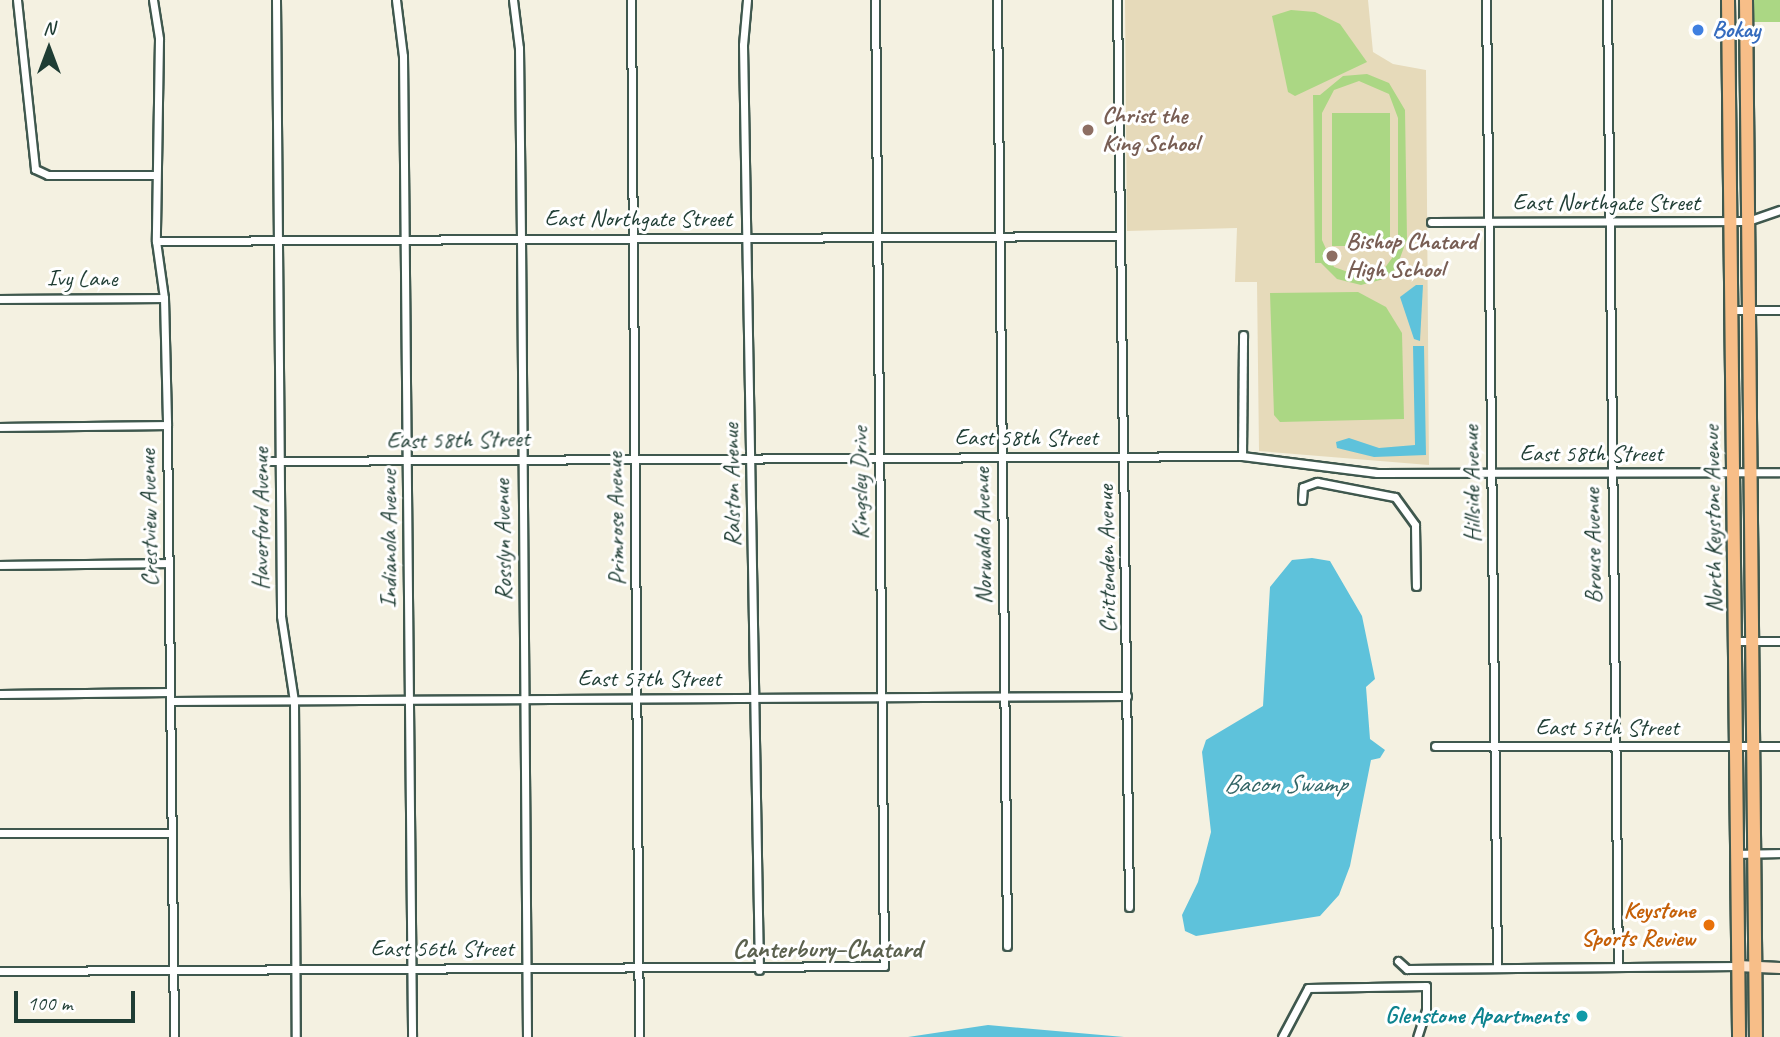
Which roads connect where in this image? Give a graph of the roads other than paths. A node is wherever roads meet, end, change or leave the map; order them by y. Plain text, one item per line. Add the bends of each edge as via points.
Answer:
1 (18, 0) edge
2 (153, 0) edge
3 (276, 0) edge
4 (396, 0) edge
5 (513, 0) edge
6 (631, 0) edge
7 (747, 0) edge
8 (875, 0) edge
9 (997, 0) edge
10 (1117, 0) edge
11 (1486, 0) edge
12 (1607, 0) edge
13 (1728, 0) edge
14 (1745, 0) edge
15 (156, 175) junction
16 (1780, 210) edge
17 (1731, 221) junction
18 (1748, 221) junction
19 (1431, 222) dead end
20 (1488, 223) junction
21 (1610, 223) junction
22 (1000, 235) junction
23 (1119, 236) junction
24 (746, 237) junction
25 (877, 237) junction
26 (405, 239) junction
27 (521, 239) junction
28 (633, 239) junction
29 (278, 240) junction
30 (156, 241) junction
31 (164, 298) junction
32 (0, 299) edge
33 (1732, 310) junction
34 (1749, 310) junction
35 (1780, 310) edge
36 (1242, 335) dead end
37 (167, 425) junction
38 (0, 426) edge
39 (750, 455) junction
40 (635, 456) junction
41 (1002, 456) junction
42 (1242, 456) junction
43 (1125, 457) junction
44 (522, 458) junction
45 (879, 458) junction
46 (407, 460) junction
47 (270, 461) dead end
48 (280, 461) junction
49 (1780, 472) edge
50 (1377, 473) junction
51 (1612, 473) junction
52 (1733, 473) junction
53 (1751, 473) junction
54 (1491, 475) junction
55 (1376, 491) junction
56 (1302, 500) dead end
57 (169, 563) junction
58 (0, 565) edge
59 (1416, 586) dead end
60 (1735, 641) junction
61 (1752, 641) junction
62 (1780, 641) edge
63 (170, 692) junction
64 (0, 694) edge
65 (1127, 696) junction
66 (1004, 697) junction
67 (757, 698) junction
68 (881, 698) junction
69 (525, 699) junction
70 (637, 699) junction
71 (409, 700) junction
72 (170, 701) junction
73 (294, 701) junction
74 (1435, 746) dead end
75 (1615, 747) junction
76 (1736, 747) junction
77 (1754, 747) junction
78 (1780, 747) edge
79 (1494, 748) junction
80 (0, 833) edge
81 (171, 833) junction
82 (1755, 853) junction
83 (1780, 853) edge
84 (1737, 854) junction
85 (1129, 907) dead end
86 (1007, 946) dead end
87 (1398, 961) dead end
88 (1618, 966) junction
89 (884, 967) joint
90 (1497, 967) junction
91 (1738, 967) junction
92 (1756, 968) junction
93 (1780, 968) edge
94 (412, 970) junction
95 (527, 970) junction
96 (638, 970) junction
97 (759, 970) junction
98 (0, 971) edge
99 (173, 971) junction
100 (296, 971) junction
101 (174, 1037) edge
102 (296, 1037) edge
103 (412, 1037) edge
104 (527, 1037) edge
105 (639, 1037) edge
106 (1282, 1037) edge
107 (1417, 1037) edge
108 (1739, 1037) edge
109 (1756, 1037) edge

1 - 15 street via 31,157 36,170 48,175
2 - 15 street, Crestview Avenue via 159,47
3 - 29 street, Haverford Avenue
4 - 26 street, Indianola Avenue via 403,52
5 - 27 street, Rosslyn Avenue via 519,55
6 - 28 street, Primrose Avenue
7 - 24 street, Ralston Avenue via 743,45
8 - 25 street, Kingsley Drive
9 - 22 street, Norwaldo Avenue
10 - 23 street, Crittenden Avenue
11 - 20 street, Hillside Avenue
12 - 21 street, Brouse Avenue
13 - 17 main road, North Keystone Avenue
14 - 18 main road, North Keystone Avenue
15 - 30 street, Crestview Avenue
16 - 18 street, East Northgate Street
17 - 18 street, East Northgate Street
17 - 21 street, East Northgate Street
17 - 33 main road, North Keystone Avenue
18 - 34 main road, North Keystone Avenue
19 - 20 street, East Northgate Street
20 - 21 street, East Northgate Street
20 - 54 street, Hillside Avenue
21 - 51 street, Brouse Avenue
22 - 23 street, East Northgate Street
22 - 25 street, East Northgate Street
22 - 41 street, Norwaldo Avenue
23 - 43 street, Crittenden Avenue
24 - 25 street, East Northgate Street
24 - 28 street, East Northgate Street
24 - 39 street, Ralston Avenue
25 - 45 street, Kingsley Drive
26 - 27 street, East Northgate Street
26 - 29 street, East Northgate Street
26 - 46 street, Indianola Avenue
27 - 28 street, East Northgate Street
27 - 44 street, Rosslyn Avenue
28 - 40 street, Primrose Avenue
29 - 30 street, East Northgate Street
29 - 48 street, Haverford Avenue
30 - 31 street, Crestview Avenue
31 - 32 street, Ivy Lane
31 - 37 street, Crestview Avenue
33 - 34 street
33 - 52 main road, North Keystone Avenue
34 - 35 street
34 - 53 main road, North Keystone Avenue
36 - 42 street
37 - 38 street
37 - 57 street, Crestview Avenue
39 - 40 street, East 58th Street
39 - 45 street, East 58th Street
39 - 67 street, Ralston Avenue
40 - 44 street, East 58th Street
40 - 70 street, Primrose Avenue
41 - 43 street, East 58th Street
41 - 45 street, East 58th Street
41 - 66 street, Norwaldo Avenue
42 - 43 street, East 58th Street
42 - 50 street, East 58th Street
43 - 65 street, Crittenden Avenue
44 - 46 street, East 58th Street
44 - 69 street, Rosslyn Avenue
45 - 68 street, Kingsley Drive
46 - 48 street, East 58th Street
46 - 71 street, Indianola Avenue
47 - 48 street, East 58th Street
48 - 73 street, Haverford Avenue via 282,628
49 - 53 street, East 58th Street
50 - 54 street, East 58th Street
50 - 55 street
51 - 52 street, East 58th Street
51 - 54 street, East 58th Street
51 - 75 street, Brouse Avenue
52 - 53 street, East 58th Street
52 - 60 main road, North Keystone Avenue
53 - 61 main road, North Keystone Avenue
54 - 79 street, Hillside Avenue
55 - 56 street via 1311,483 1303,487
55 - 59 street via 1395,497 1413,520
57 - 58 street
57 - 63 street, Crestview Avenue
60 - 61 street
60 - 76 main road, North Keystone Avenue
61 - 62 street
61 - 77 main road, North Keystone Avenue
63 - 64 street
63 - 72 street, Crestview Avenue
65 - 66 street, East 57th Street
65 - 85 street, Crittenden Avenue
66 - 68 street, East 57th Street
66 - 86 street, Norwaldo Avenue
67 - 68 street, East 57th Street
67 - 70 street, East 57th Street
67 - 97 street, Ralston Avenue
68 - 89 street, Kingsley Drive
69 - 70 street, East 57th Street
69 - 71 street, East 57th Street
69 - 95 street, Rosslyn Avenue
70 - 96 street, Primrose Avenue
71 - 73 street, East 57th Street
71 - 94 street, Indianola Avenue
72 - 73 street, East 57th Street
72 - 81 street, Crestview Avenue
73 - 100 street, Haverford Avenue
74 - 79 street, East 57th Street
75 - 76 street, East 57th Street
75 - 79 street, East 57th Street
75 - 88 street, Brouse Avenue
76 - 77 street, East 57th Street
76 - 84 main road, North Keystone Avenue
77 - 78 street, East 57th Street
77 - 82 main road, North Keystone Avenue
79 - 90 street, Hillside Avenue
80 - 81 street
81 - 99 street, Crestview Avenue
82 - 83 street
82 - 84 street
82 - 92 main road, North Keystone Avenue
84 - 91 main road, North Keystone Avenue
87 - 90 street via 1407,969
88 - 90 street
88 - 91 street
89 - 97 street, East 56th Street
91 - 92 street
91 - 108 main road, North Keystone Avenue
92 - 93 street
92 - 109 main road, North Keystone Avenue
94 - 95 street, East 56th Street
94 - 100 street, East 56th Street
94 - 103 street, Indianola Avenue
95 - 96 street, East 56th Street
95 - 104 street, Rosslyn Avenue
96 - 97 street, East 56th Street
96 - 105 street, Primrose Avenue
98 - 99 street, East 56th Street
99 - 100 street, East 56th Street
99 - 101 street, Crestview Avenue
100 - 102 street, Haverford Avenue
106 - 107 street via 1308,988 1426,986 1426,1010

